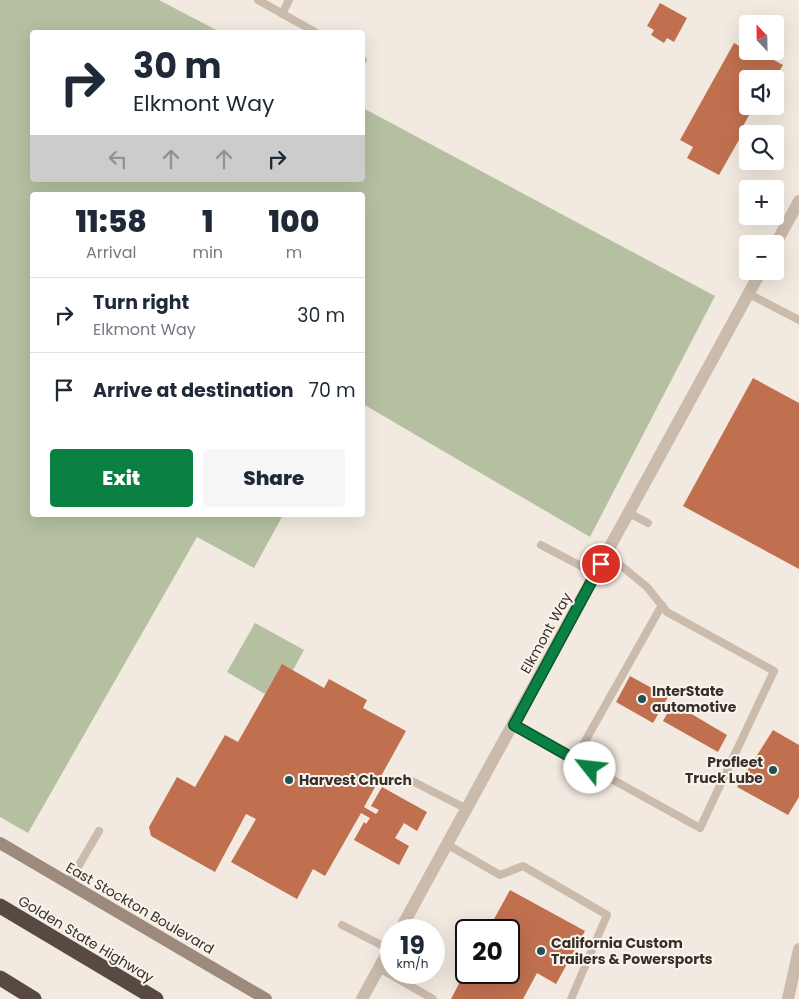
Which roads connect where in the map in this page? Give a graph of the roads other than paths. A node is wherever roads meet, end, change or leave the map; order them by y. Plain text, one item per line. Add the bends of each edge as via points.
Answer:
1 (258, 0) edge
2 (289, 0) edge
3 (282, 14) junction
4 (311, 30) edge
5 (799, 201) edge
6 (780, 235) edge
7 (756, 280) edge
8 (749, 294) junction
9 (799, 320) edge
10 (629, 513) junction
11 (648, 523) dead end
12 (541, 544) dead end
13 (607, 554) junction
14 (596, 574) junction
15 (662, 605) junction
16 (514, 725) junction
17 (575, 759) junction
18 (412, 781) dead end
19 (467, 809) junction
20 (99, 830) dead end
21 (0, 843) edge
22 (448, 845) junction
23 (68, 884) junction
24 (0, 906) edge
25 (406, 919) edge
26 (342, 925) dead end
27 (380, 942) edge
28 (799, 949) edge
29 (379, 968) joint
30 (0, 978) edge
31 (34, 999) edge
32 (156, 999) edge
33 (266, 999) edge
34 (362, 999) edge
35 (433, 999) edge
36 (571, 999) edge
37 (788, 999) edge

1 - 3 lane
2 - 3 lane
3 - 4 lane
5 - 6 street
7 - 8 street, Elkmont Way
8 - 9 lane
8 - 10 street, Elkmont Way
10 - 11 lane
10 - 13 street, Elkmont Way
12 - 14 lane
13 - 14 street, Elkmont Way
13 - 15 lane via 647,587
14 - 16 street, Elkmont Way
15 - 17 lane
15 - 17 lane via 668,612 774,671 700,828
16 - 17 lane
16 - 19 street, Elkmont Way
18 - 19 lane
19 - 22 street, Elkmont Way
20 - 23 lane
21 - 23 main road, East Stockton Boulevard
22 - 25 street, Elkmont Way
22 - 36 lane via 500,875 523,866 607,915
23 - 33 main road, East Stockton Boulevard
24 - 32 highway, Golden State Highway
26 - 27 lane
28 - 37 street
29 - 34 street
29 - 35 lane
30 - 31 highway

